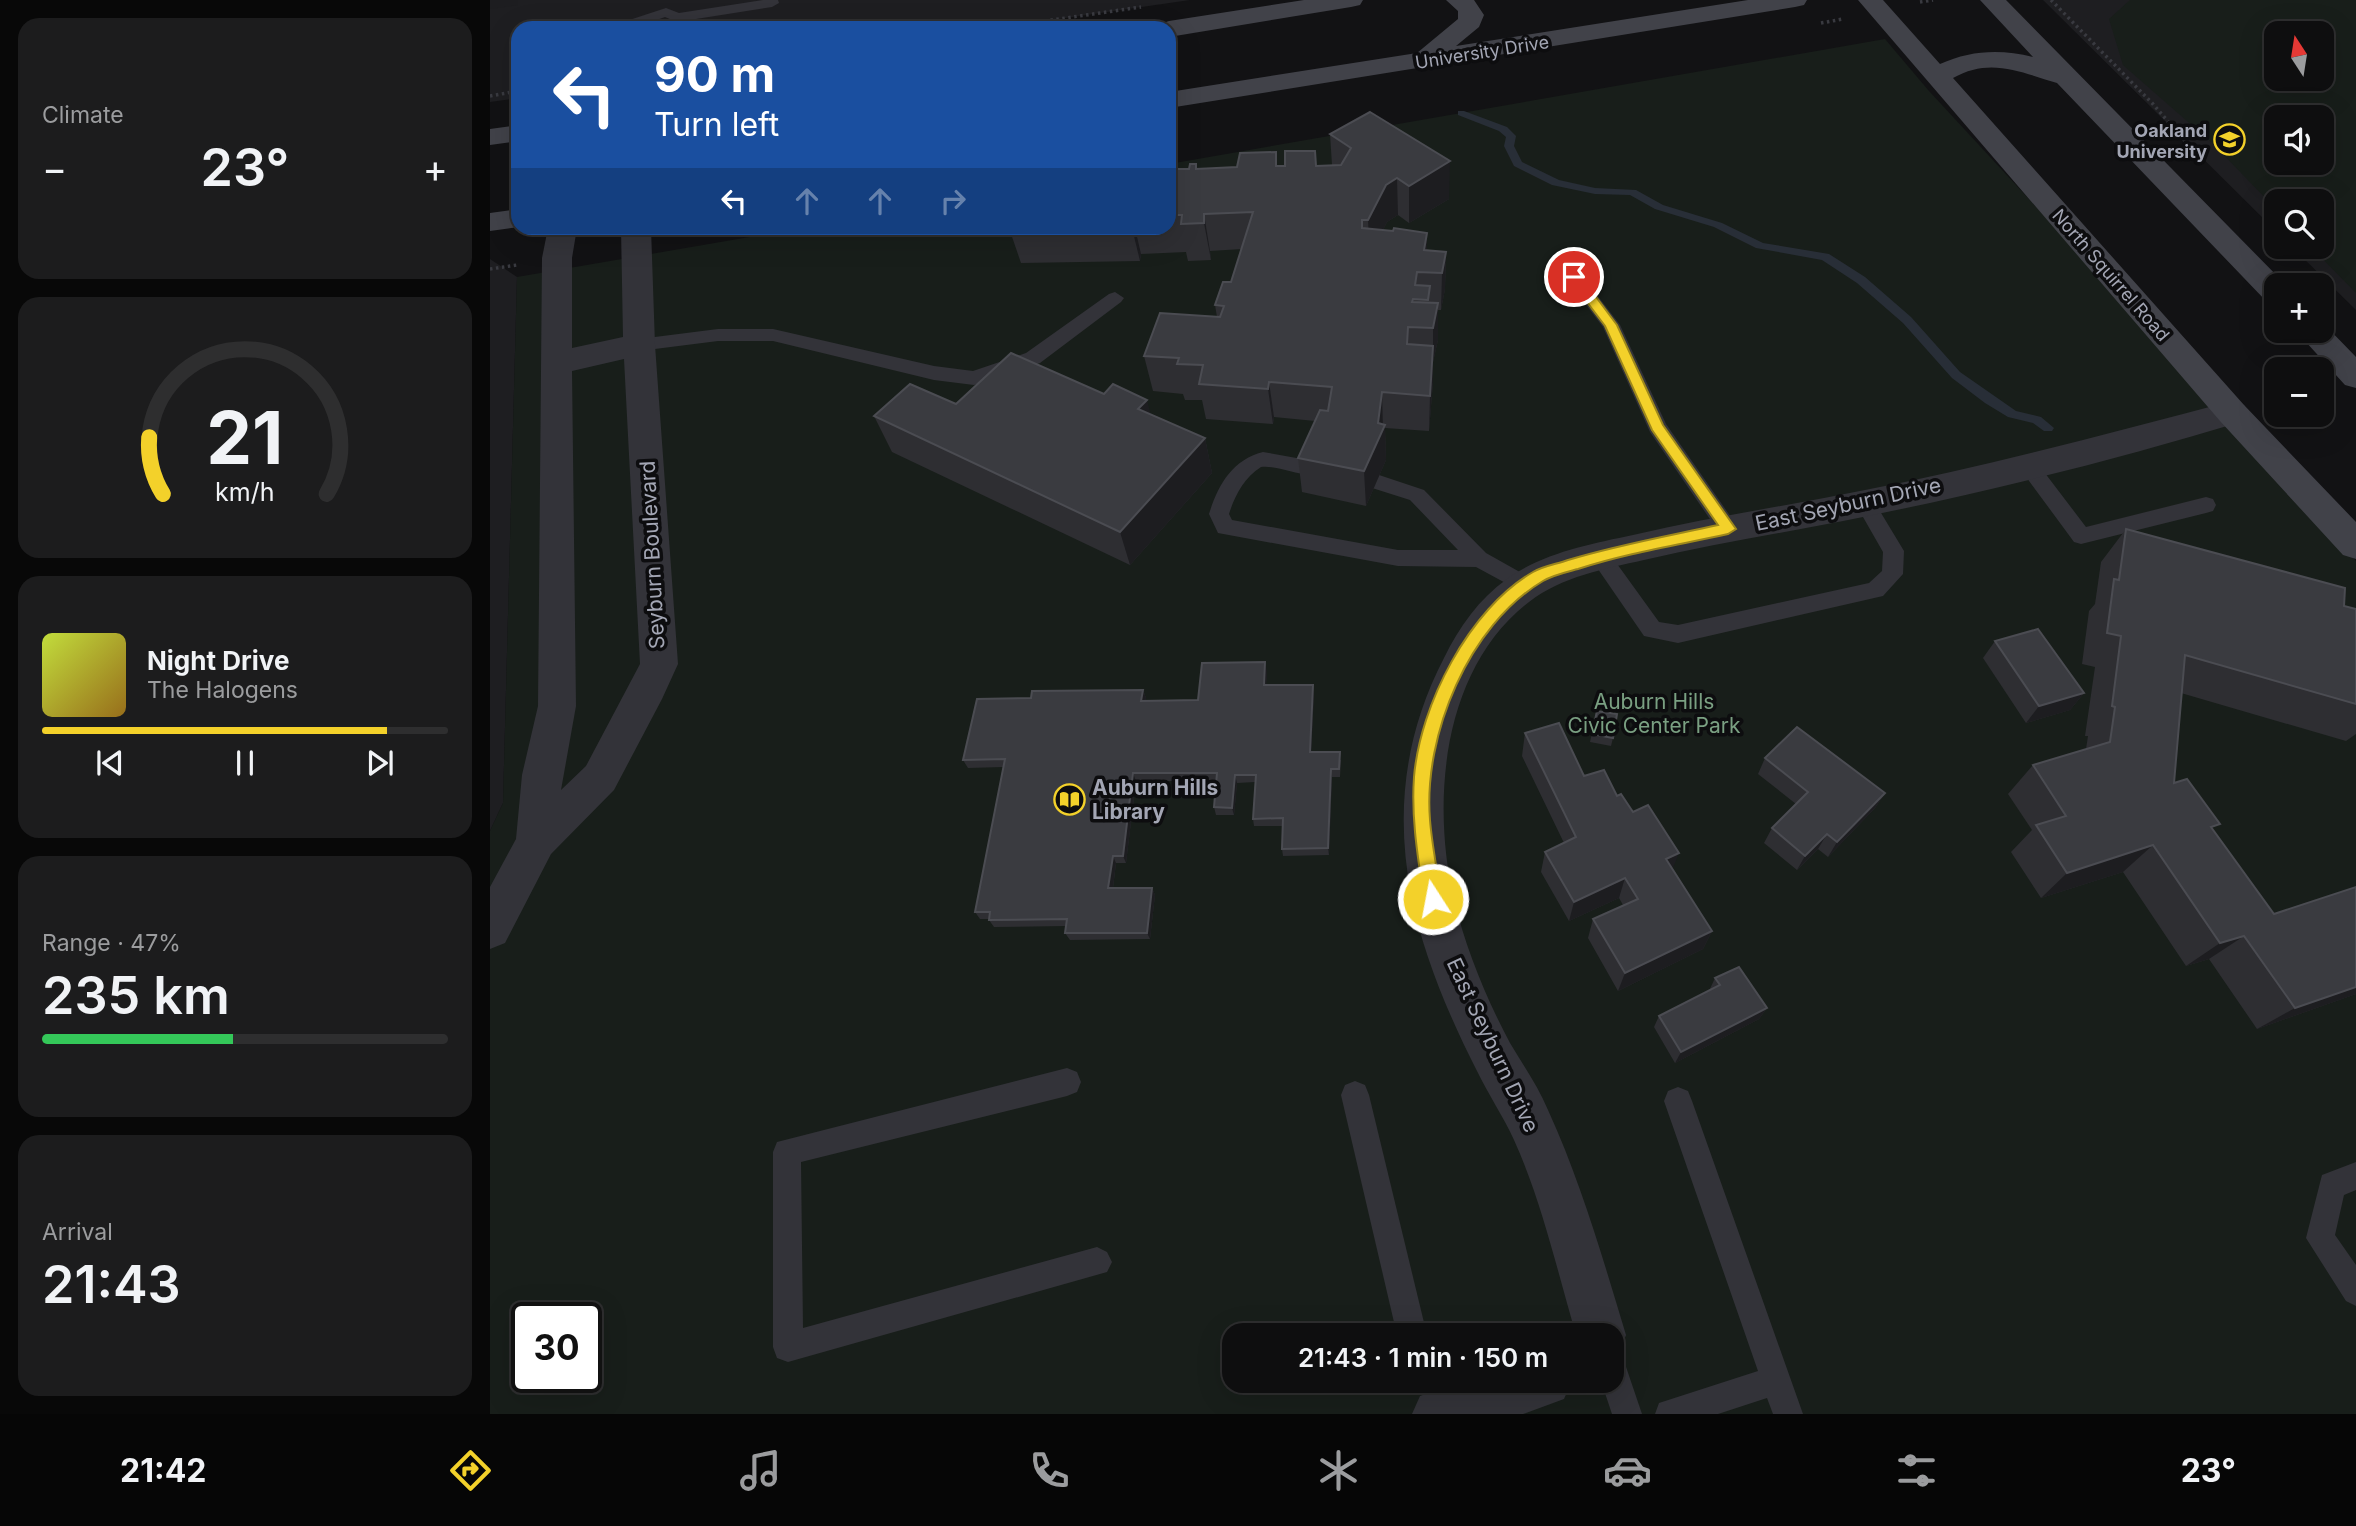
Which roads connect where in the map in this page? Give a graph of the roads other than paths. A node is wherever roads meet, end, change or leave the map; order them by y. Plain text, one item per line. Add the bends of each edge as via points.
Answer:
1 (771, 0) edge
2 (1351, 0) edge
3 (1458, 0) edge
4 (1795, 0) edge
5 (1870, 0) edge
6 (1992, 0) edge
7 (667, 6) edge
8 (634, 21) edge
9 (1176, 28) edge
10 (1420, 62) junction
11 (1937, 76) junction
12 (2067, 78) junction
13 (1176, 99) edge
14 (511, 133) edge
15 (490, 137) edge
16 (511, 219) edge
17 (490, 222) edge
18 (561, 235) edge
19 (636, 235) edge
20 (1574, 277) dead end
21 (2264, 281) edge
22 (1115, 298) dead end
23 (2323, 343) edge
24 (639, 345) junction
25 (556, 363) junction
26 (2356, 377) edge
27 (2232, 413) junction
28 (2028, 465) junction
29 (1313, 468) edge
30 (1377, 482) edge
31 (1865, 503) junction
32 (2206, 505) dead end
33 (1728, 529) junction
34 (2356, 545) edge
35 (1600, 556) junction
36 (1479, 559) junction
37 (1524, 586) junction
38 (536, 841) junction
39 (490, 929) edge
40 (1067, 1082) dead end
41 (1354, 1095) dead end
42 (1678, 1101) dead end
43 (2356, 1176) edge
44 (1097, 1262) dead end
45 (2356, 1291) edge
46 (1409, 1323) edge
47 (1597, 1323) edge
48 (1776, 1380) junction
49 (1507, 1393) edge
50 (1620, 1393) edge
51 (1438, 1414) edge
52 (1627, 1414) edge
53 (1670, 1414) edge
54 (1788, 1414) edge

1 - 7 lane via 677,18
2 - 9 main road
3 - 10 main road via 1469,7 1470,22
4 - 10 main road, University Drive
5 - 11 main road, North Squirrel Road
6 - 12 main road
7 - 8 lane
10 - 13 main road, University Drive
11 - 12 main road via 1965,62 2002,58 2024,61
11 - 27 main road, North Squirrel Road
12 - 21 main road
14 - 15 main road
16 - 17 main road
18 - 25 street, Seyburn Boulevard
19 - 24 street, Seyburn Boulevard
20 - 33 lane via 1611,325 1657,427
22 - 24 lane via 1033,358 974,378 773,335 718,335
23 - 26 main road
24 - 25 street
24 - 38 street, Seyburn Boulevard via 659,664 600,778
25 - 38 street, Seyburn Boulevard via 557,706 542,775
27 - 28 street, East Seyburn Drive
27 - 34 main road, North Squirrel Road
28 - 31 street, East Seyburn Drive
28 - 32 lane via 2081,536
29 - 36 lane via 1263,458 1248,464 1223,498 1219,514 1225,527 1398,558
30 - 36 lane via 1417,495
31 - 33 street, East Seyburn Drive
31 - 35 lane via 1894,551 1892,575 1875,590 1678,634 1652,630
33 - 35 street, East Seyburn Drive
35 - 37 street, East Seyburn Drive via 1539,575
36 - 37 lane
37 - 47 street, East Seyburn Drive via 1486,622 1451,678 1428,742 1422,776 1422,830 1443,939 1493,1054 1542,1149
38 - 39 street, Seyburn Boulevard
40 - 44 lane via 787,1152 788,1347
41 - 46 lane
42 - 48 lane
43 - 45 lane via 2332,1185 2320,1238
48 - 53 lane
48 - 54 lane
49 - 51 street
50 - 52 lane

